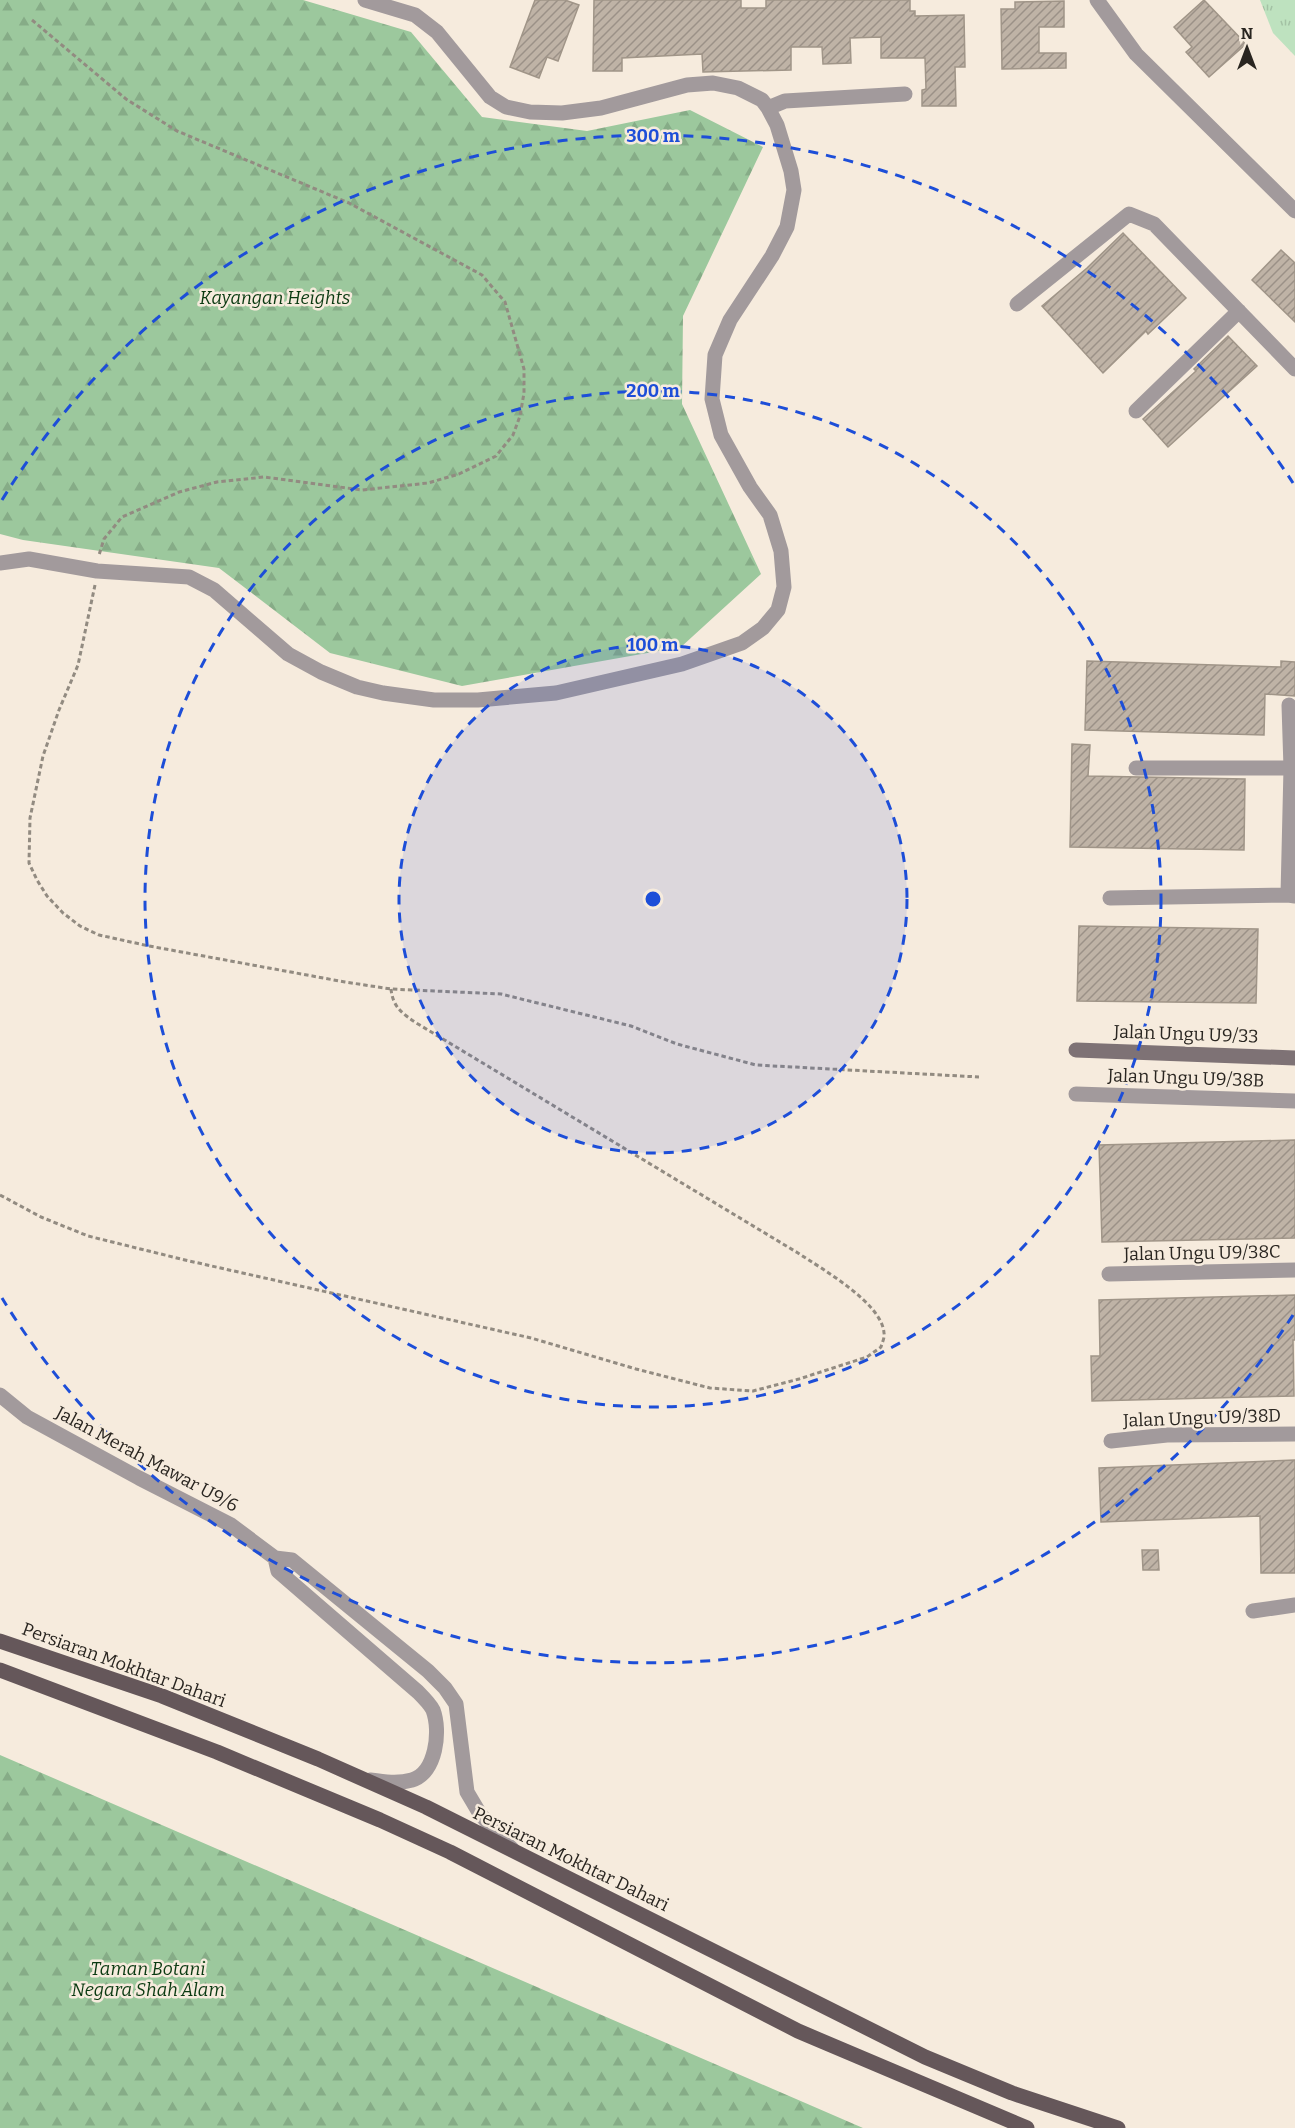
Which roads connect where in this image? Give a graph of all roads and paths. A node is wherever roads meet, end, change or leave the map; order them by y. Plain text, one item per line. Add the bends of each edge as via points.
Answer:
1 (365, 0) edge
2 (1097, 0) edge
3 (32, 21) dead end
4 (905, 94) dead end
5 (768, 108) junction
6 (1295, 211) edge
7 (1017, 304) dead end
8 (1239, 311) junction
9 (1295, 369) edge
10 (1136, 411) dead end
11 (0, 563) edge
12 (97, 571) junction
13 (1289, 705) dead end
14 (1136, 768) dead end
15 (1291, 768) junction
16 (1292, 895) edge
17 (1110, 898) dead end
18 (391, 988) junction
19 (1076, 1050) dead end
20 (1295, 1058) edge
21 (979, 1077) dead end
22 (1076, 1094) dead end
23 (1295, 1101) edge
24 (0, 1195) edge
25 (1295, 1270) edge
26 (1109, 1274) dead end
27 (0, 1395) edge
28 (1295, 1434) edge
29 (1111, 1441) dead end
30 (275, 1558) junction
31 (1295, 1605) edge
32 (1253, 1611) dead end
33 (0, 1641) edge
34 (0, 1670) edge
35 (362, 1779) junction
36 (515, 1852) junction
37 (1027, 2128) edge
38 (1118, 2128) edge

1 - 5 street via 415,15 437,32 490,97 506,107 530,112 591,110 687,85 713,83 738,88 762,100
2 - 6 street via 1136,54
3 - 12 path via 126,99 177,131 349,203 482,275 505,302 525,369 520,416 513,435 496,456 459,474 428,483 362,490 264,477 217,482 180,492 122,517 104,538
4 - 5 street via 785,101
5 - 12 street via 792,171 794,190 787,227 730,320 715,355 712,399 721,435 770,515 781,551 784,587 778,610 749,638 682,664 556,693 434,700 366,689 321,672 288,654 214,590 189,577
7 - 8 street via 1129,214 1154,224
8 - 9 street
8 - 10 street
11 - 12 street via 29,559
12 - 18 path via 78,665 43,756 30,818 29,863 47,896 63,914 99,935
13 - 15 street
14 - 15 street
15 - 16 street
16 - 17 street
18 - 21 path via 501,994 631,1026 677,1044 756,1065
18 - 24 path via 399,1012 846,1284 880,1321 885,1334 881,1347 867,1357 753,1391 710,1388 531,1338 88,1236
19 - 20 street, Jalan Ungu U9/33
22 - 23 street, Jalan Ungu U9/38B
25 - 26 street, Jalan Ungu U9/38C
27 - 30 street, Jalan Merah Mawar U9/6 via 27,1418 231,1525
28 - 29 street, Jalan Ungu U9/38D
30 - 35 street, Jalan Merah Mawar U9/6 via 278,1571 418,1692 433,1710 437,1735 427,1769 414,1780 394,1783
30 - 36 street, Jalan Merah Mawar U9/6 via 292,1560 445,1688 456,1704 467,1792 480,1814
31 - 32 street
33 - 35 main road, Persiaran Mokhtar Dahari via 162,1696
34 - 37 main road via 217,1752 380,1820 798,2031
35 - 36 main road, Persiaran Mokhtar Dahari
36 - 38 main road, Persiaran Mokhtar Dahari via 925,2057 1012,2093

